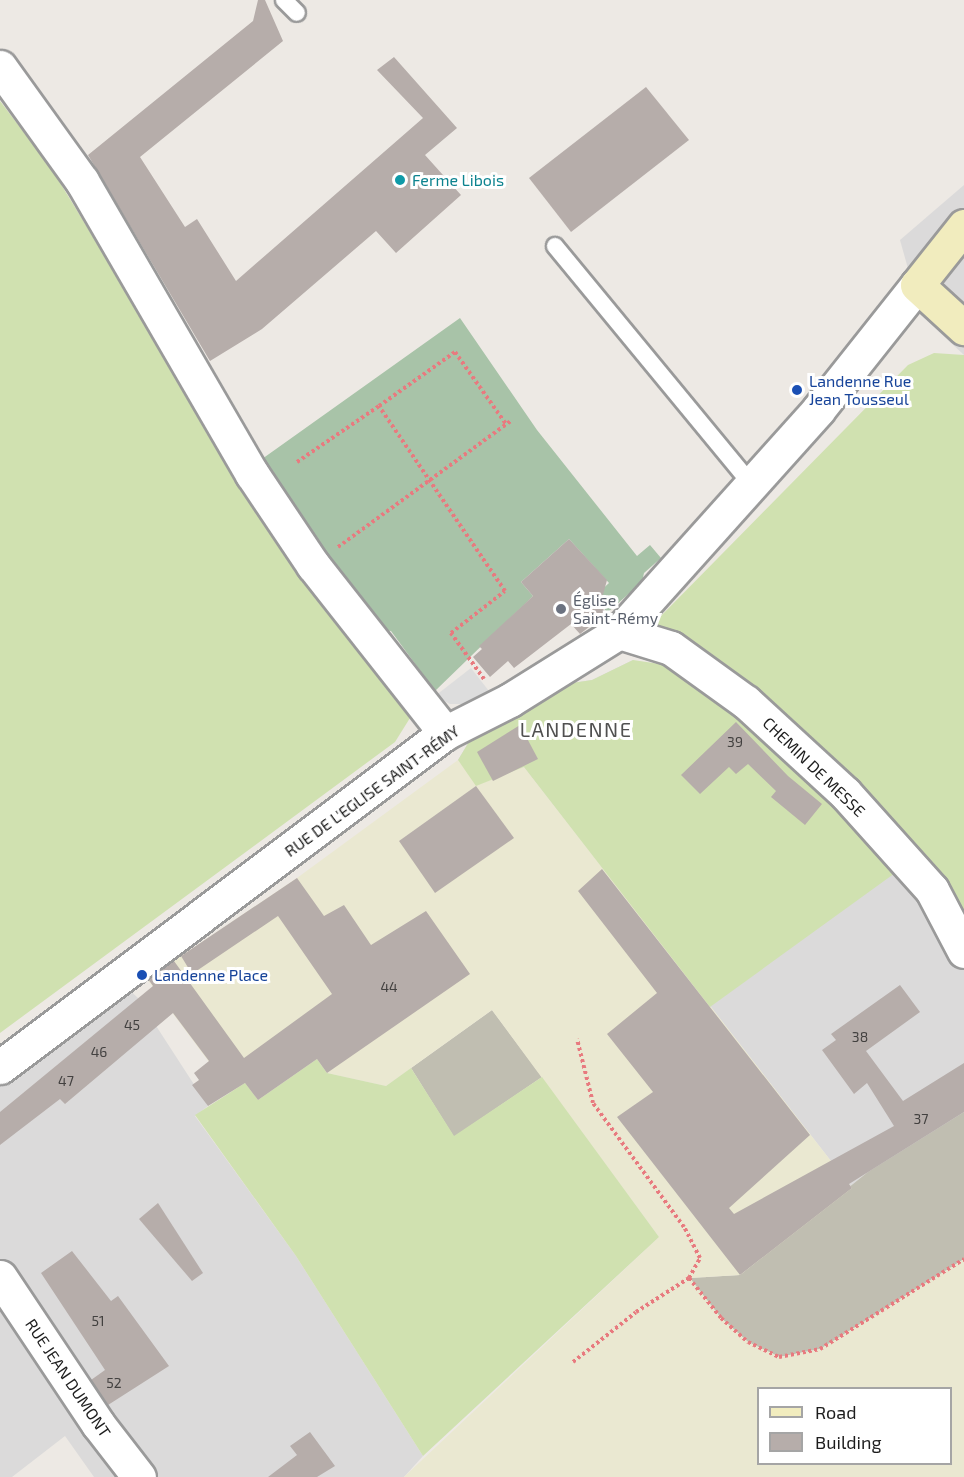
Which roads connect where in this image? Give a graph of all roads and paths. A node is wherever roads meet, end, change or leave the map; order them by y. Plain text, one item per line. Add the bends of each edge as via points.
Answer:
1 (284, 0) edge
2 (297, 13) dead end
3 (0, 67) edge
4 (964, 226) edge
5 (555, 246) dead end
6 (917, 285) junction
7 (964, 328) edge
8 (379, 406) junction
9 (512, 420) dead end
10 (506, 424) junction
11 (297, 462) dead end
12 (429, 479) junction
13 (751, 484) junction
14 (314, 565) junction
15 (619, 632) junction
16 (503, 703) junction
17 (445, 734) junction
18 (964, 951) edge
19 (577, 1039) dead end
20 (0, 1067) edge
21 (964, 1259) edge
22 (0, 1276) edge
23 (689, 1278) junction
24 (573, 1362) dead end
25 (139, 1477) edge

1 - 2 lane
3 - 14 street via 82,181 252,474
4 - 6 street
5 - 13 lane
6 - 7 street
6 - 13 street, RUE DE L'EGLISE SAINT-RÉMY via 818,410
8 - 10 path via 455,352
8 - 11 path
8 - 12 path
9 - 10 path
10 - 12 path
12 - 14 path
12 - 16 path via 506,591 451,633
13 - 15 street, RUE DE L'EGLISE SAINT-RÉMY
14 - 17 street
15 - 16 street, RUE DE L'EGLISE SAINT-RÉMY
15 - 18 street, CHEMIN DE MESSE via 671,648 746,702 845,793 932,891
16 - 17 street, RUE DE L'EGLISE SAINT-RÉMY
17 - 20 street, RUE DE L'EGLISE SAINT-RÉMY
19 - 23 path via 593,1103 684,1227 700,1258
21 - 23 path via 820,1349 780,1357 748,1342 721,1318
22 - 25 street, RUE JEAN DUMONT via 98,1424
23 - 24 path via 636,1312

